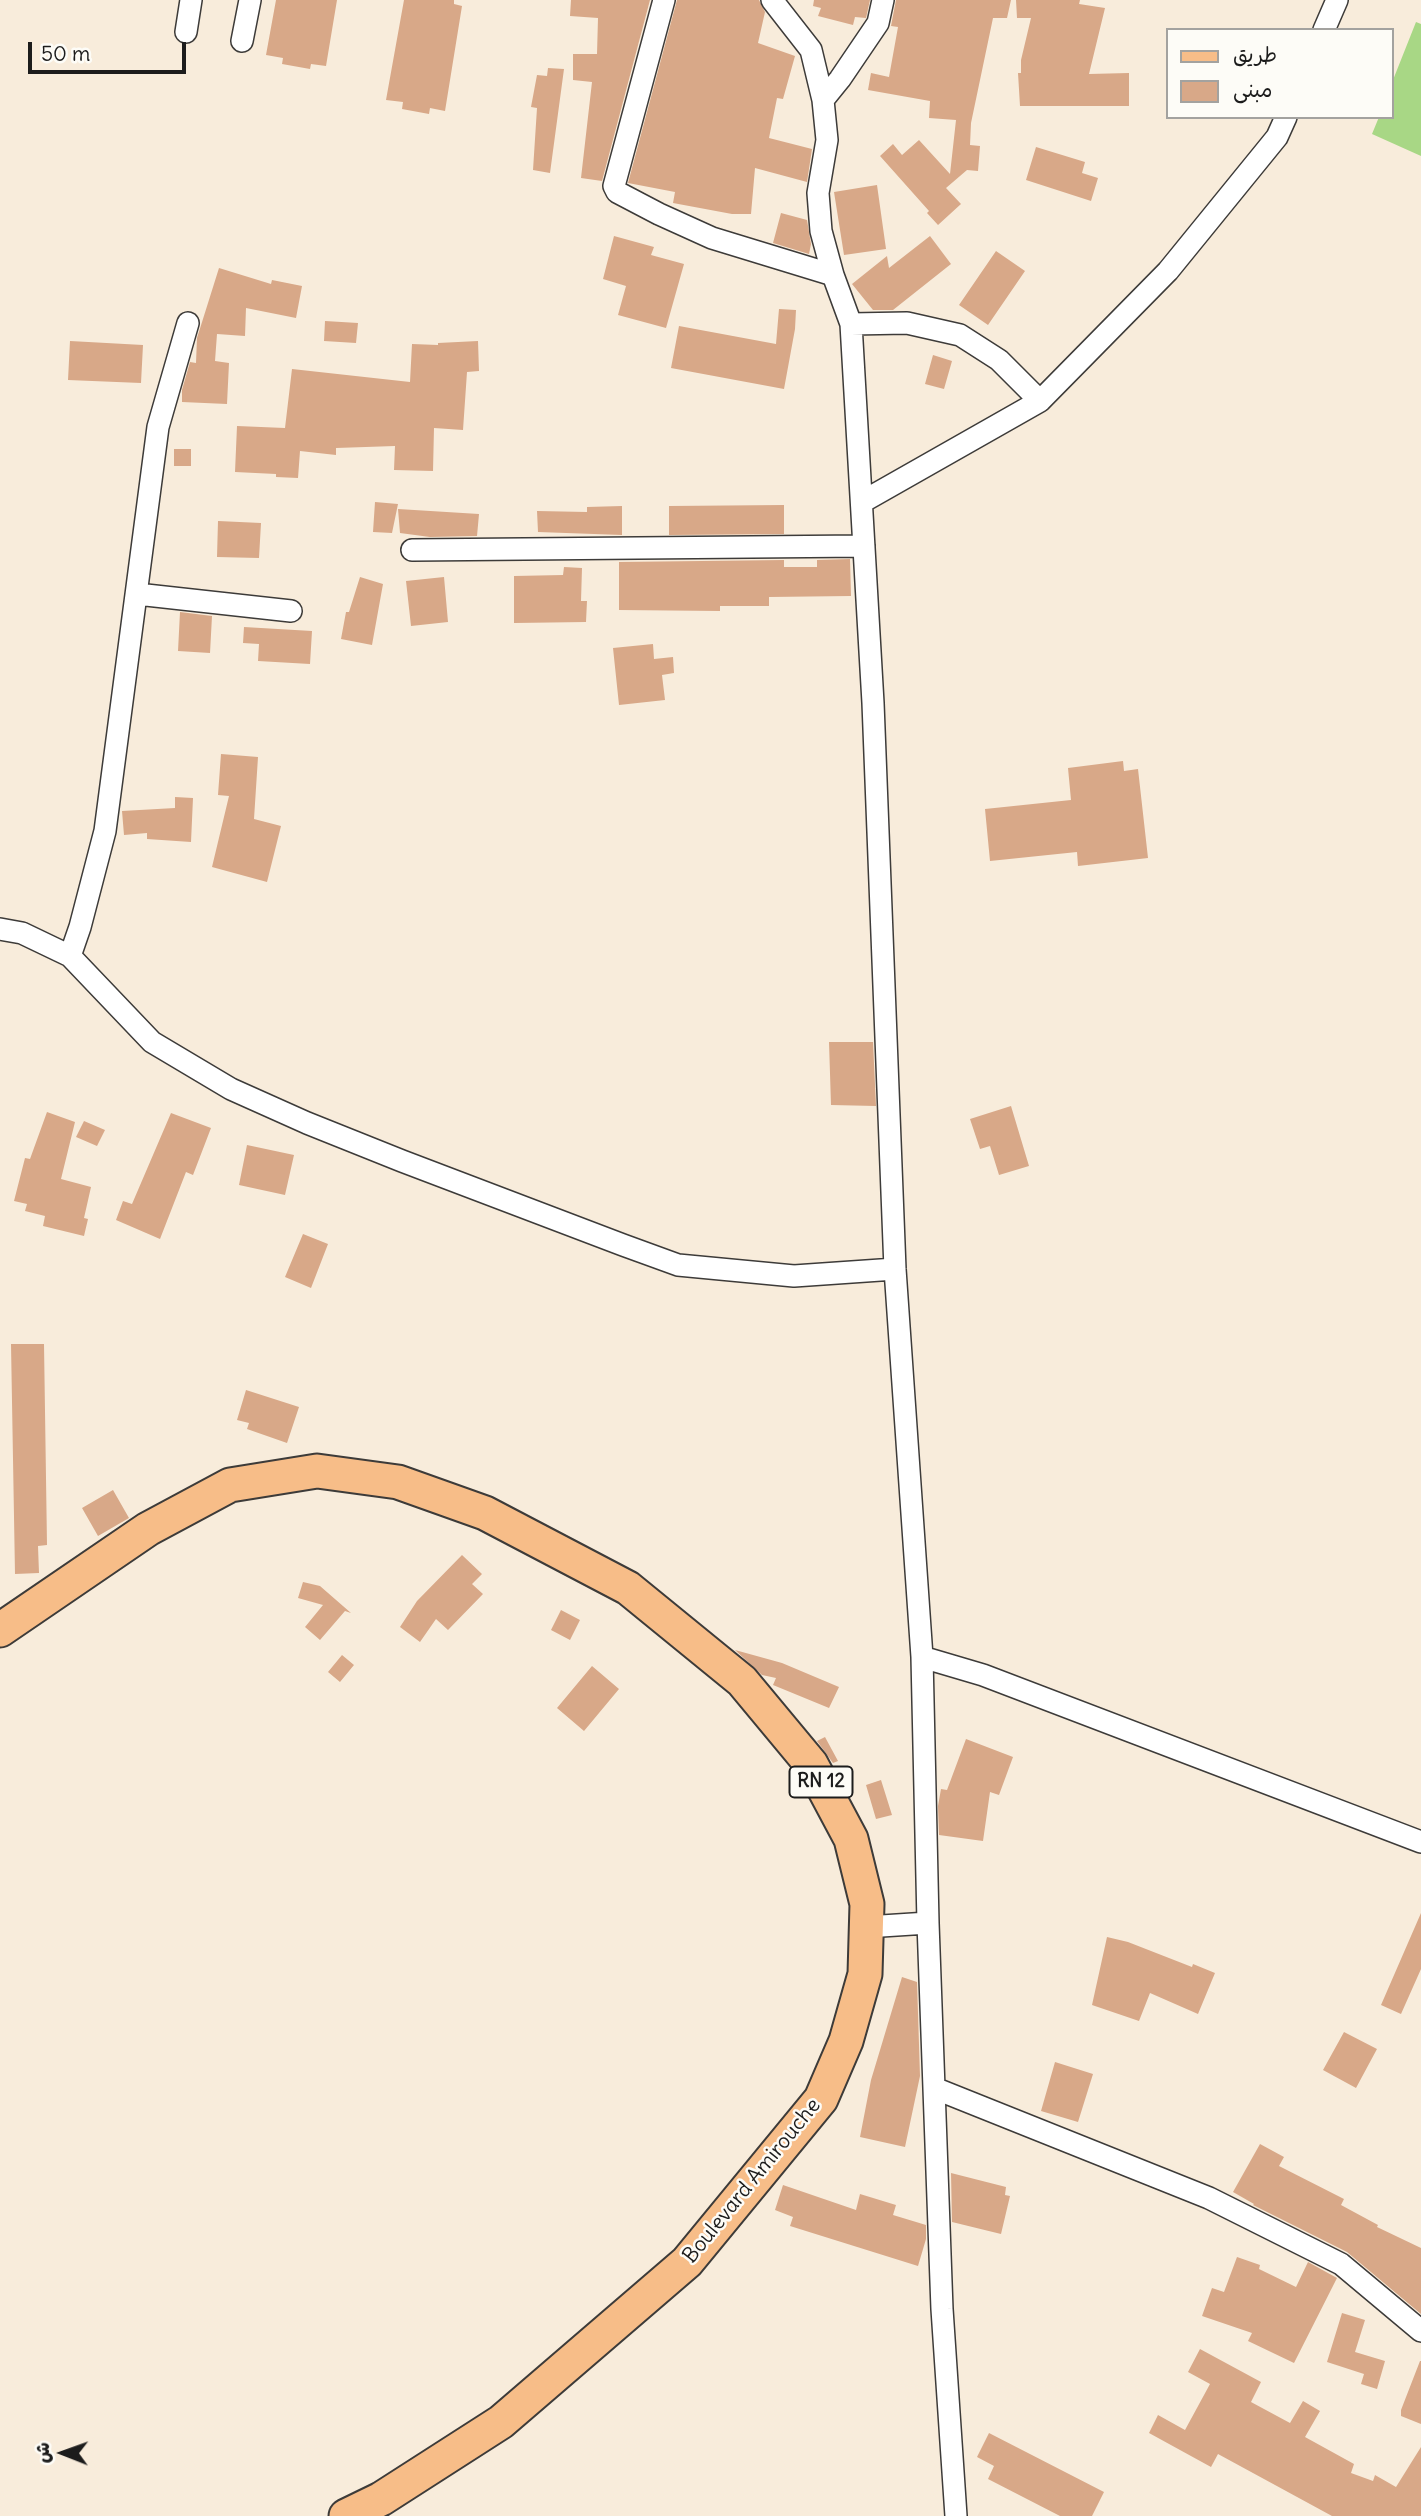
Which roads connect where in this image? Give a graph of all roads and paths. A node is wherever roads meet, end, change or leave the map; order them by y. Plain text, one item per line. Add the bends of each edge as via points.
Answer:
1 (191, 0) edge
2 (250, 0) edge
3 (664, 0) edge
4 (772, 0) edge
5 (883, 0) edge
6 (1337, 0) edge
7 (1325, 28) edge
8 (186, 32) dead end
9 (242, 41) dead end
10 (823, 100) junction
11 (1285, 119) edge
12 (833, 275) junction
13 (188, 323) dead end
14 (851, 324) junction
15 (1040, 401) junction
16 (862, 502) junction
17 (864, 546) junction
18 (412, 550) dead end
19 (137, 594) junction
20 (290, 611) dead end
21 (0, 929) edge
22 (70, 956) junction
23 (895, 1269) junction
24 (0, 1630) edge
25 (922, 1657) junction
26 (1421, 1842) edge
27 (928, 1923) junction
28 (866, 1927) junction
29 (934, 2088) junction
30 (1421, 2331) edge
31 (959, 2515) edge
32 (346, 2516) edge

1 - 8 street
2 - 9 street
3 - 12 street via 614,186 617,192 712,238
4 - 10 street via 811,50
5 - 10 street via 878,23
6 - 7 street
10 - 12 street via 827,140 818,193 821,231
11 - 15 street via 1277,137 1168,271
12 - 14 street
13 - 19 street via 158,427
14 - 15 street via 907,323 960,335 999,360
14 - 16 street
15 - 16 street
16 - 17 street
17 - 18 street
17 - 23 street
19 - 20 street
19 - 22 street via 104,831
21 - 22 street via 22,933
22 - 23 street via 152,1042 231,1088 379,1152 623,1245 678,1265 781,1275
23 - 25 street
24 - 28 main road, Boulevard Amirouche / RN 12 via 148,1529 230,1485 317,1471 398,1482 485,1513 628,1588 742,1681 811,1764 850,1839 867,1904
25 - 26 street via 983,1675
25 - 27 street
27 - 28 street
27 - 29 street
28 - 32 main road, Boulevard Amirouche / RN 12 via 865,1974 846,2041 821,2099 687,2262 501,2422 381,2499
29 - 30 street via 1209,2198 1341,2264
29 - 31 street via 942,2309

